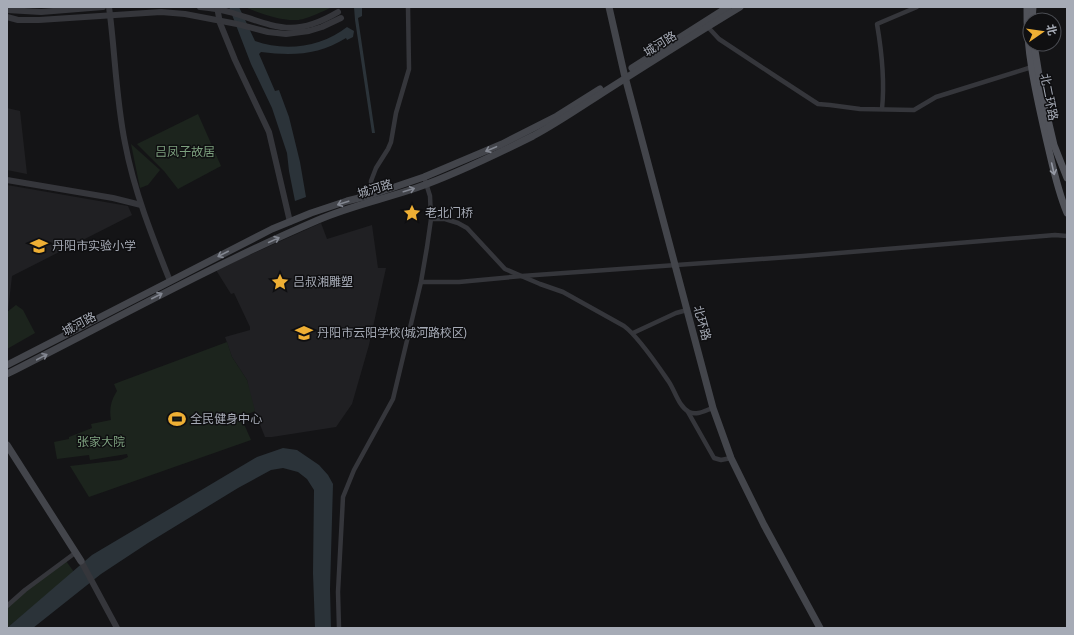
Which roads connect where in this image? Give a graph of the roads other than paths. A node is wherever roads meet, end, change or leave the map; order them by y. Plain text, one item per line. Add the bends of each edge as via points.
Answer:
1 (103, 7) edge
2 (109, 7) edge
3 (200, 7) edge
4 (408, 7) edge
5 (609, 7) edge
6 (728, 7) edge
7 (740, 7) edge
8 (918, 7) edge
9 (1028, 7) edge
10 (218, 8) edge
11 (7, 10) edge
12 (110, 14) junction
13 (7, 17) edge
14 (220, 21) junction
15 (706, 25) junction
16 (1035, 52) edge
17 (1032, 67) junction
18 (625, 76) junction
19 (882, 109) junction
20 (1067, 178) edge
21 (7, 180) edge
22 (425, 181) junction
23 (371, 195) junction
24 (141, 205) junction
25 (1067, 213) edge
26 (431, 218) junction
27 (290, 222) junction
28 (1067, 236) edge
29 (675, 265) junction
30 (522, 276) junction
31 (170, 281) junction
32 (421, 282) junction
33 (687, 310) junction
34 (633, 333) junction
35 (7, 365) edge
36 (7, 374) edge
37 (713, 408) junction
38 (688, 412) junction
39 (7, 445) edge
40 (731, 458) junction
41 (76, 553) junction
42 (81, 561) joint
43 (7, 606) edge
44 (117, 628) edge
45 (339, 628) edge
46 (820, 628) edge

1 - 11 street via 41,12
2 - 12 street
3 - 10 street
4 - 23 street via 409,69 396,113 391,142 371,181
5 - 18 main road, 北环路
6 - 15 main road, 城河路
7 - 15 main road, 城河路
8 - 19 street via 877,24 884,76
9 - 17 main road, 北二环路 via 1028,44
10 - 14 street
10 - 14 street via 274,27 286,28 310,25 339,15 322,27 286,34
12 - 13 street via 39,20
12 - 14 street via 161,12
12 - 24 street via 124,142
14 - 27 street via 235,60 269,132
15 - 18 main road, 城河路
15 - 19 street via 719,39 818,104
16 - 20 main road, 北二环路 via 1052,138
17 - 19 street via 936,98 914,110
17 -> 25 main road, 北二环路 via 1058,192
18 - 22 main road, 城河路 via 557,116
18 - 29 main road, 北环路
21 - 24 street
22 - 23 main road, 城河路
22 - 26 street via 430,196
36 -> 22 main road, 城河路 via 192,278 280,237 321,219
23 -> 27 main road, 城河路 via 340,203
24 - 31 street
26 - 30 street via 458,222 467,228 505,269
26 - 32 street
27 -> 31 main road, 城河路
28 - 29 street
29 - 30 street
29 - 33 main road, 北环路
30 - 32 street
30 - 34 street via 563,292
31 - 35 main road, 城河路
32 - 45 street via 393,399 354,470 343,497 338,592
33 - 34 street
33 - 37 main road, 北环路
34 - 38 street
37 - 38 street via 696,414
37 - 40 main road, 北环路
38 - 40 street via 714,458
39 - 41 main road
40 - 46 main road, 北环路
41 - 42 main road
41 - 43 street
42 - 44 street

